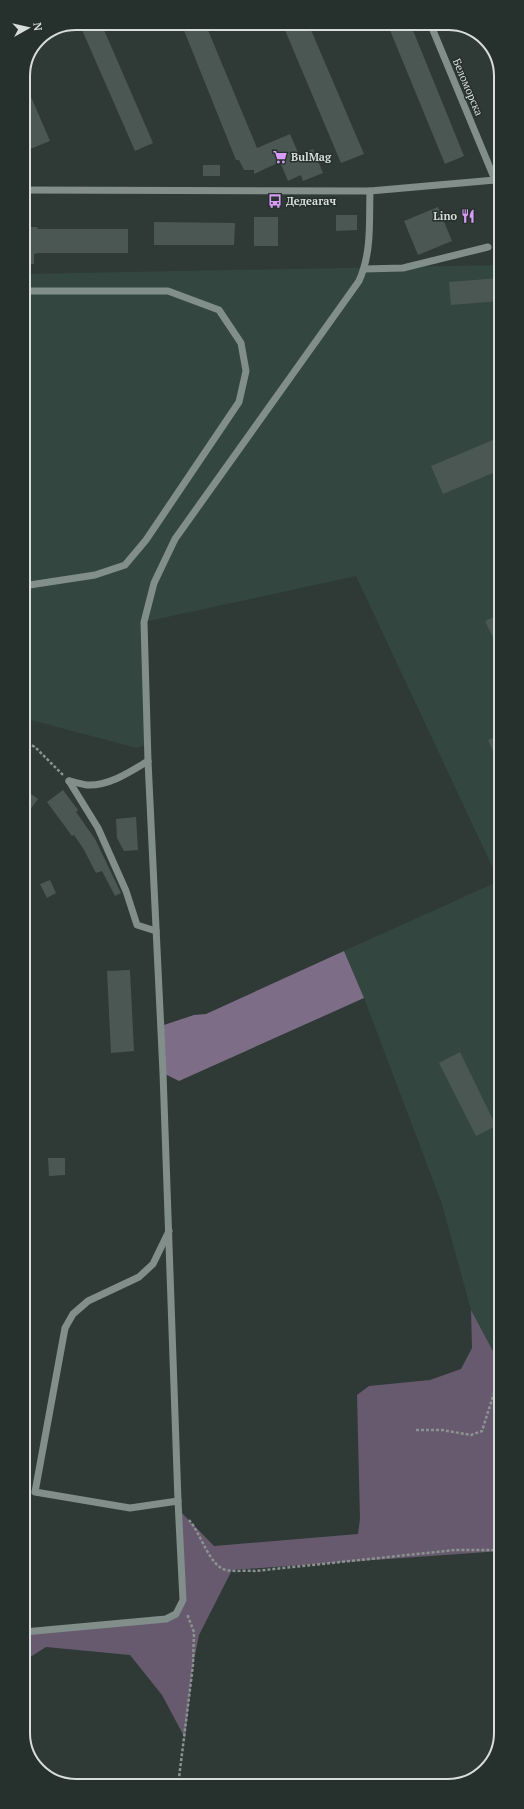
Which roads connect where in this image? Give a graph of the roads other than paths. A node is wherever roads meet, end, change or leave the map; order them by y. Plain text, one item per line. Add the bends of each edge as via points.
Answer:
1 (433, 30) edge
2 (494, 170) edge
3 (494, 179) edge
4 (30, 190) edge
5 (370, 191) junction
6 (488, 247) dead end
7 (364, 269) junction
8 (30, 291) edge
9 (30, 585) edge
10 (148, 761) junction
11 (156, 931) junction
12 (170, 1229) junction
13 (178, 1501) junction
14 (30, 1631) edge

1 - 2 street, Беломорска
3 - 5 street
4 - 5 street
5 - 7 street via 369,248
6 - 7 street via 403,268
7 - 10 street via 359,281 176,539 154,583 144,622
8 - 9 street via 168,291 219,310 241,343 246,371 239,402 146,540 125,565 95,575
10 - 11 street
10 - 11 street via 123,777 102,783 88,785 68,781 98,828 126,891 137,925
11 - 12 street
12 - 13 street
12 - 13 street via 153,1264 139,1277 88,1300 73,1314 64,1328 35,1492 130,1508
13 - 14 street via 183,1600 176,1614 166,1619

